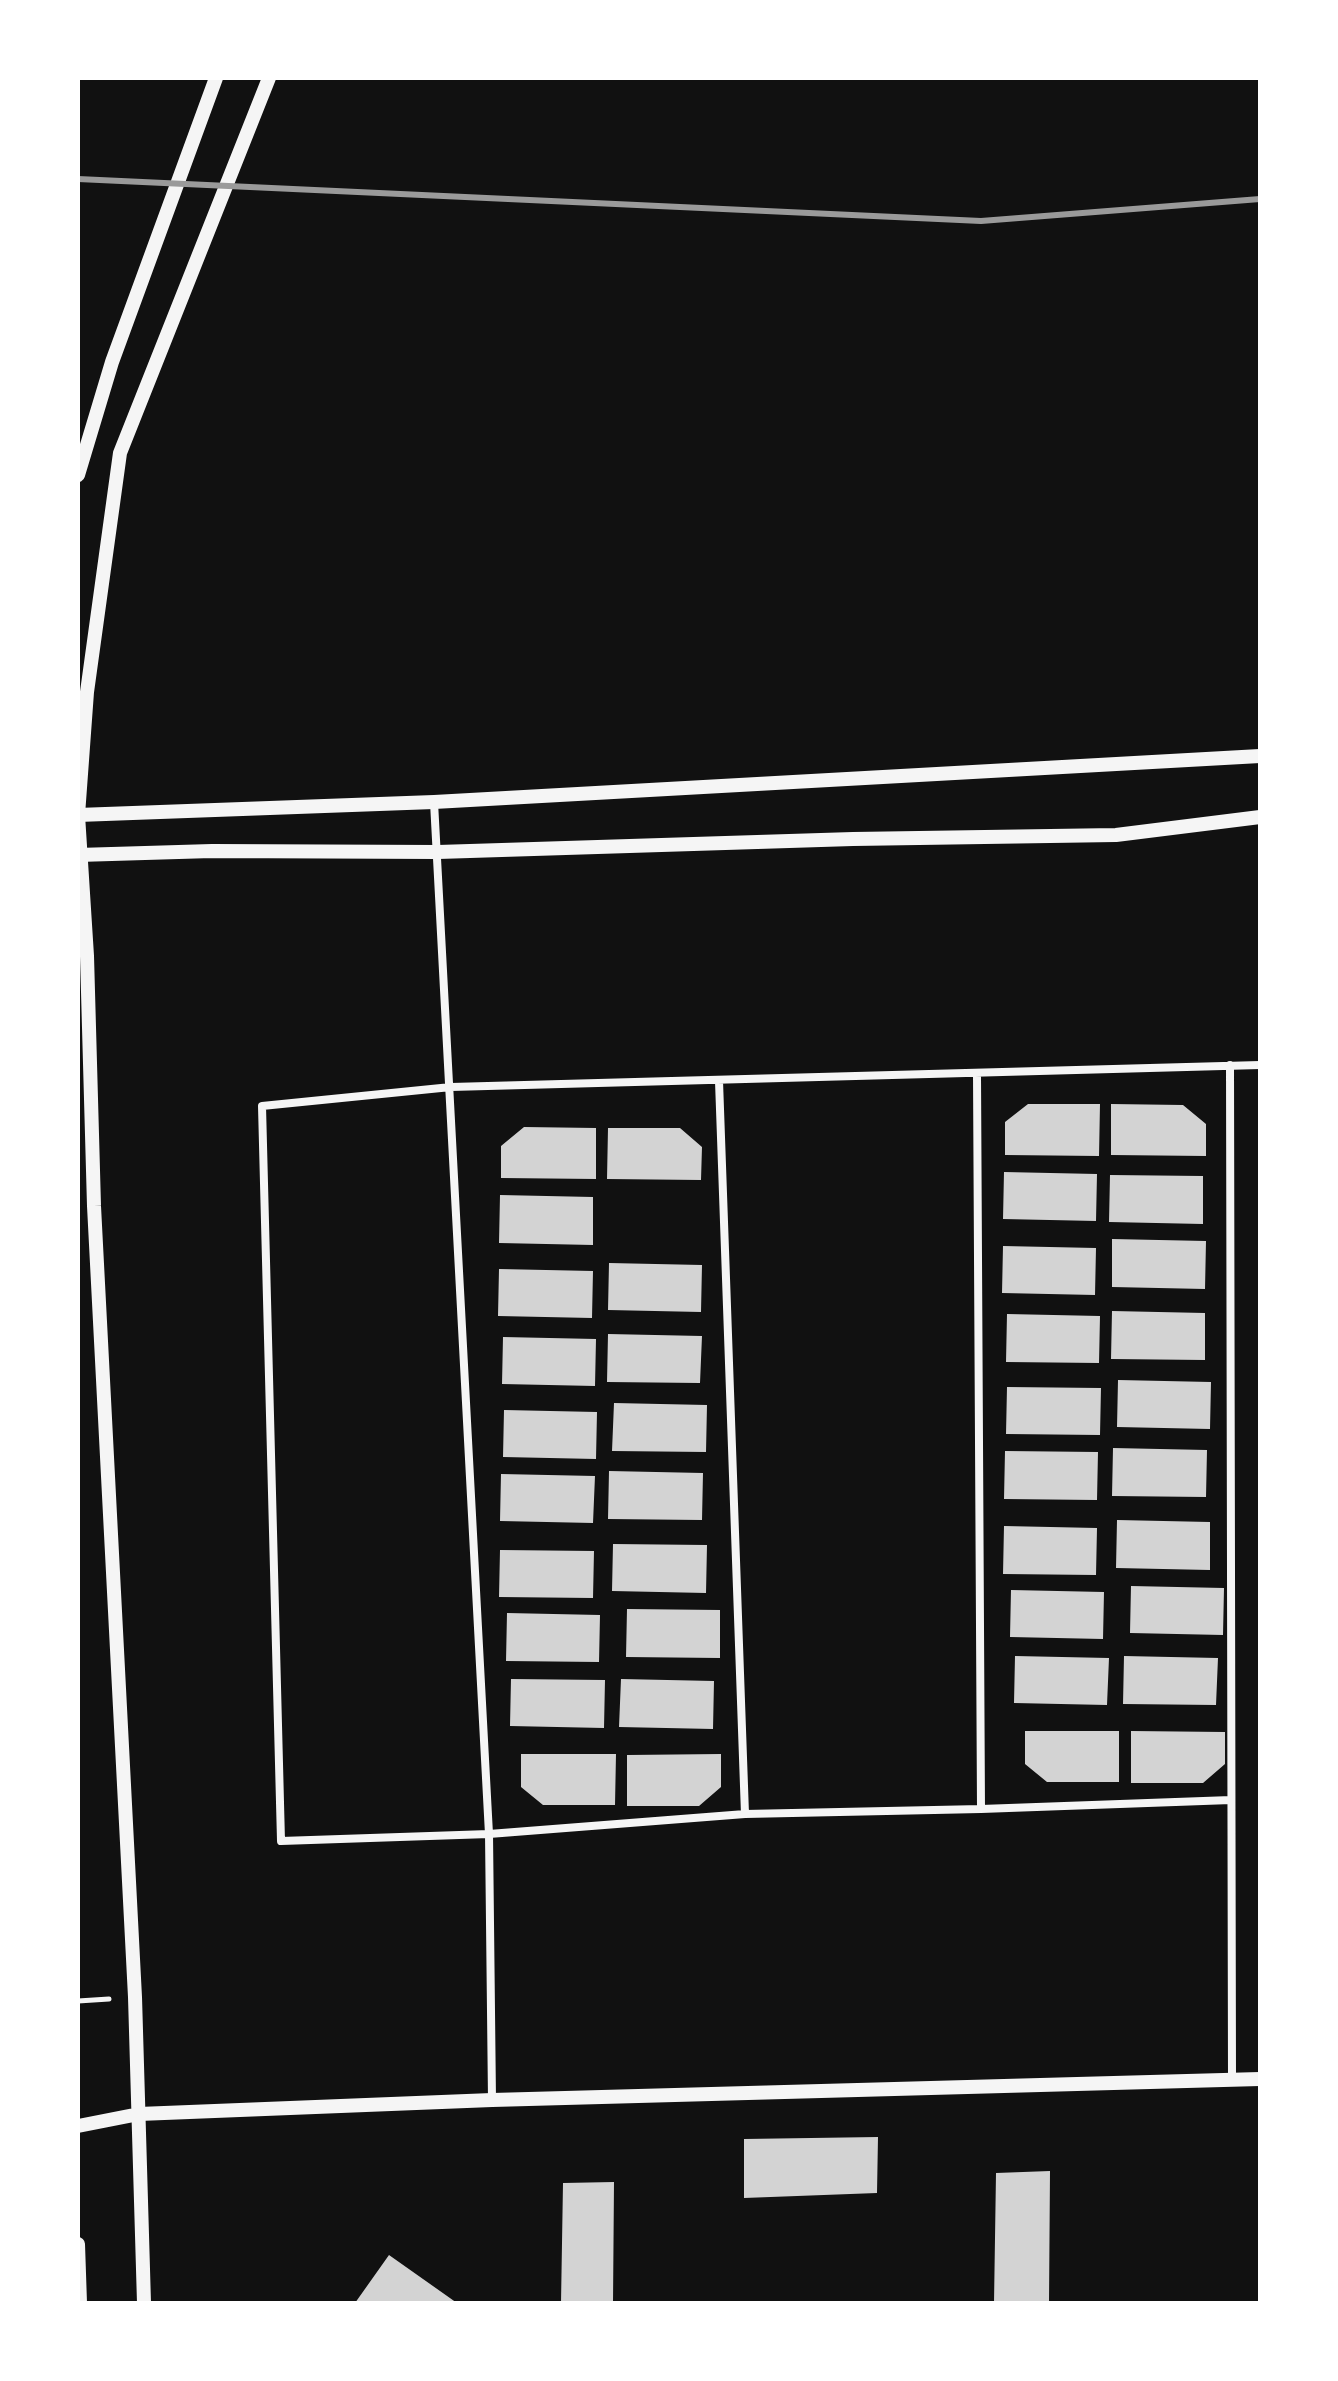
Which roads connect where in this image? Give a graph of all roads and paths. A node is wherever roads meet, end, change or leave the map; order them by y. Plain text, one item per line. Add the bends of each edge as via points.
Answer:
1 (216, 78) edge
2 (269, 78) edge
3 (78, 475) edge
4 (1260, 756) edge
5 (434, 802) junction
6 (78, 815) edge
7 (1260, 817) edge
8 (438, 852) junction
9 (80, 855) edge
10 (1230, 1065) junction
11 (1260, 1065) edge
12 (977, 1074) junction
13 (719, 1081) junction
14 (451, 1087) junction
15 (1231, 1800) junction
16 (981, 1809) junction
17 (745, 1814) junction
18 (489, 1834) junction
19 (1260, 2079) edge
20 (1232, 2080) junction
21 (492, 2100) junction
22 (139, 2114) junction
23 (78, 2126) edge
24 (78, 2244) edge
25 (80, 2303) edge
26 (144, 2303) edge

1 - 3 street via 112,362
2 - 6 street via 120,453 87,692
4 - 5 street
5 - 6 street
5 - 8 street
6 - 9 street
7 - 8 street via 1116,835
8 - 9 street
8 - 14 street
9 - 22 street
10 - 11 street
10 - 12 street
10 - 15 street
12 - 13 street
12 - 16 street
13 - 14 street
13 - 17 street
14 - 18 street
14 - 18 street via 262,1106 281,1841
15 - 16 street
15 - 20 street
16 - 17 street
17 - 18 street
18 - 21 street
19 - 20 street
20 - 21 street
21 - 22 street
22 - 23 street
22 - 26 street
24 - 25 street

